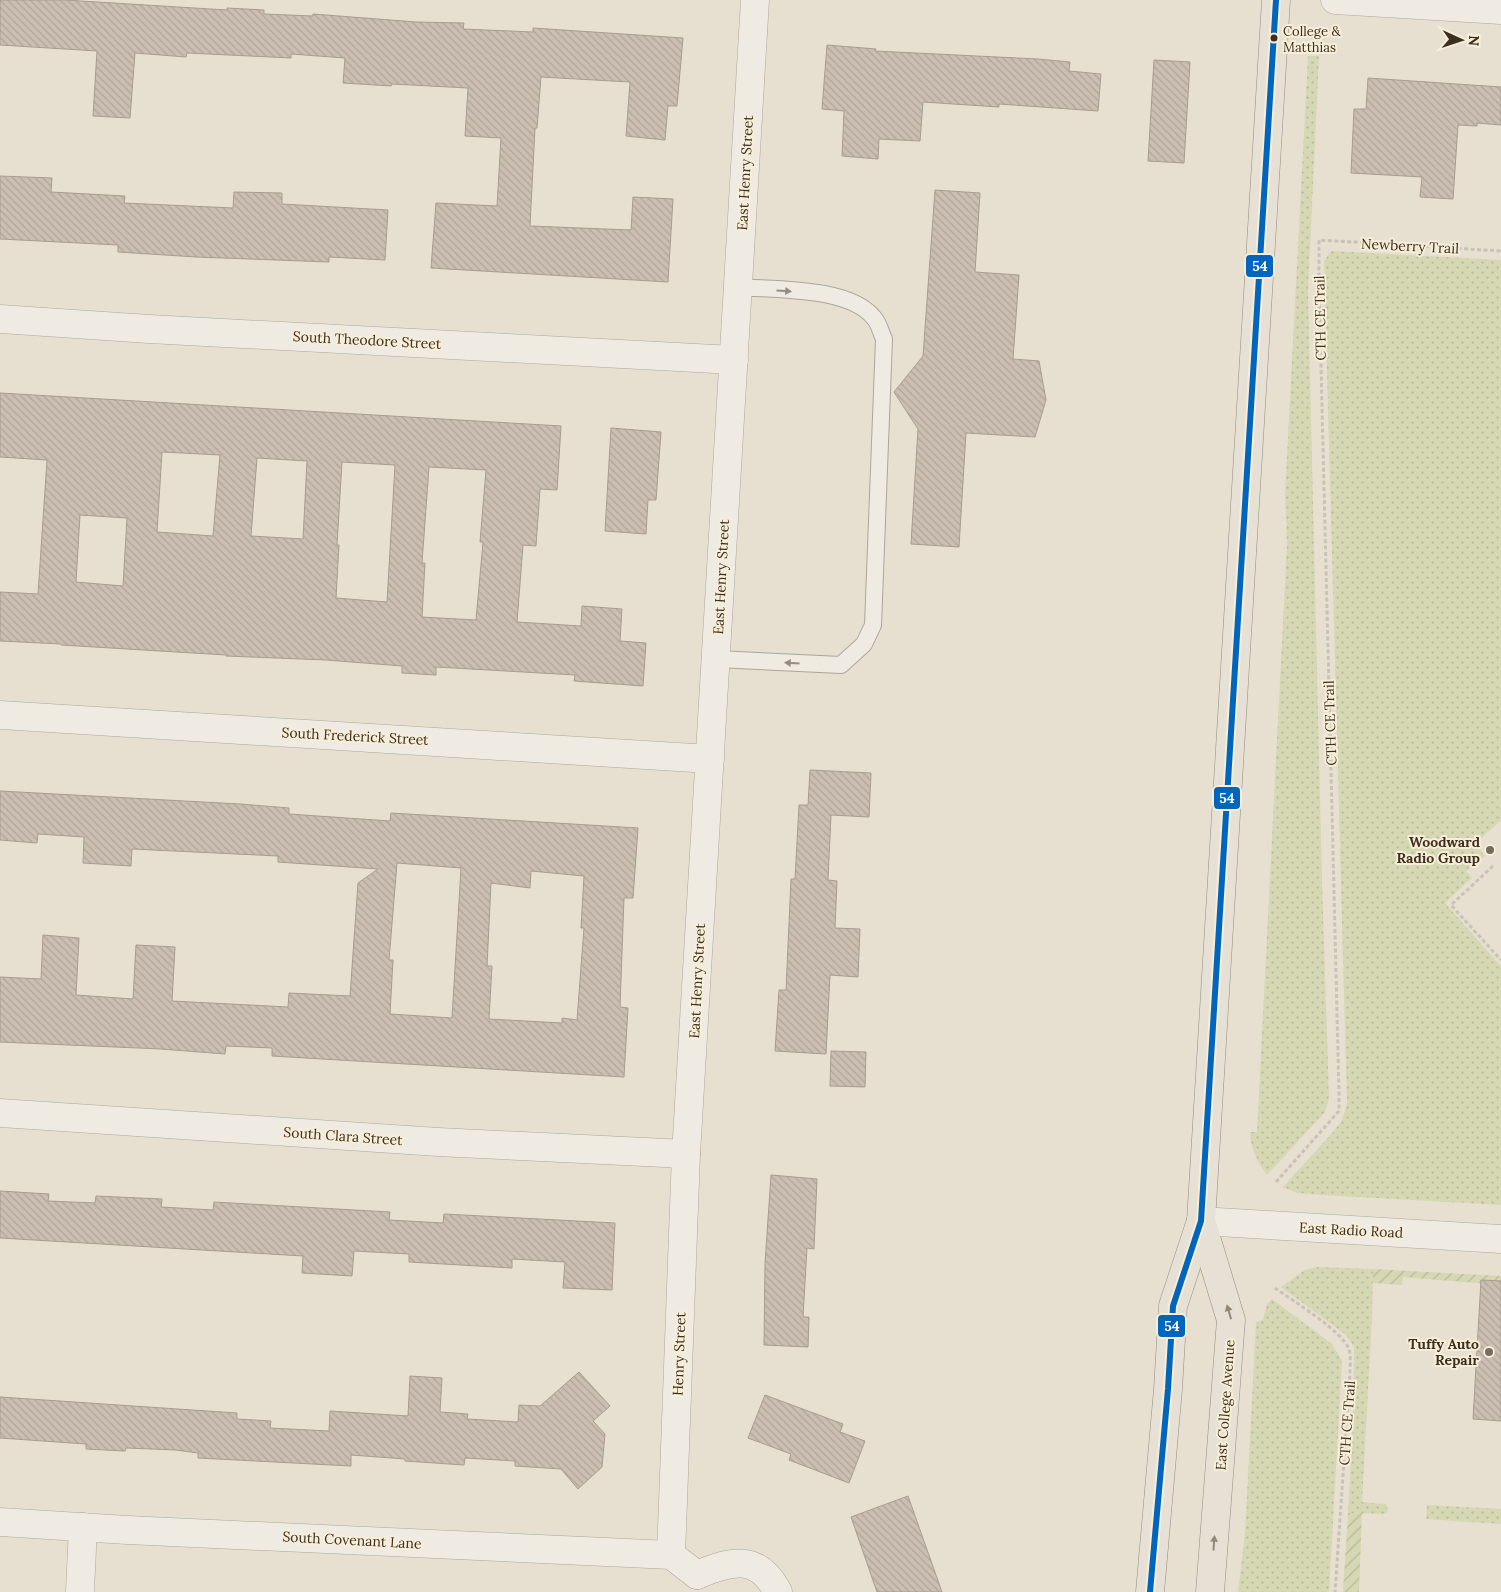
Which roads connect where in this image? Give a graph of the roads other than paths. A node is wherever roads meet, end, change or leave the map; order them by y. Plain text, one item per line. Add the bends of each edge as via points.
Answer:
1 (755, 0) edge
2 (1276, 0) edge
3 (1335, 0) edge
4 (1501, 10) edge
5 (739, 287) junction
6 (0, 319) edge
7 (734, 360) junction
8 (716, 659) junction
9 (0, 715) edge
10 (710, 759) junction
11 (0, 1114) edge
12 (686, 1154) junction
13 (1201, 1222) junction
14 (1501, 1239) edge
15 (0, 1522) edge
16 (83, 1527) junction
17 (671, 1554) junction
18 (697, 1583) edge
19 (80, 1592) edge
20 (778, 1592) edge
21 (1150, 1592) edge
22 (1210, 1592) edge

1 - 5 street, East Henry Street
2 - 13 main road, East College Avenue
3 - 4 street
5 - 7 street, East Henry Street
5 -> 8 lane via 829,294 856,303 874,318 884,339 873,625 864,644 841,665
6 - 7 street, South Theodore Street
7 - 8 street, East Henry Street
8 - 10 street, East Henry Street
9 - 10 street, South Frederick Street
10 - 12 street, East Henry Street
11 - 12 street, South Clara Street
12 - 17 street, Henry Street
13 - 14 street, East Radio Road
13 - 21 main road, East College Avenue via 1173,1306
22 -> 13 main road, East College Avenue via 1231,1320
15 - 16 street, South Covenant Lane
16 - 17 street, South Covenant Lane
16 - 19 street
17 - 18 street
18 - 20 street via 717,1566 740,1563 760,1568

